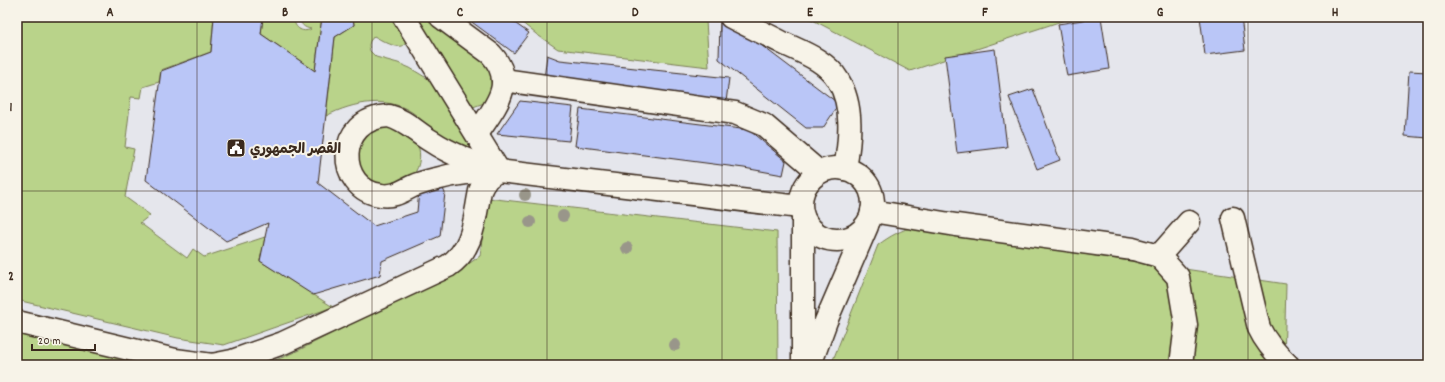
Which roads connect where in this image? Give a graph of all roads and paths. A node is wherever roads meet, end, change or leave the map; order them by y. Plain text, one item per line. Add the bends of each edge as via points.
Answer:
1 (404, 17) edge
2 (441, 17) edge
3 (731, 17) edge
4 (503, 80) junction
5 (476, 134) junction
6 (845, 169) junction
7 (499, 171) junction
8 (819, 172) junction
9 (801, 212) junction
10 (871, 216) junction
11 (1233, 218) dead end
12 (1189, 222) dead end
13 (1159, 256) junction
14 (17, 322) edge
15 (803, 365) edge
16 (810, 365) edge
17 (1181, 365) edge
18 (1288, 365) edge

1 - 5 street
2 - 4 street via 497,60
3 - 6 street via 820,61 838,78 847,97 850,122
4 - 5 street via 500,98
4 - 8 street via 735,113 764,125
5 - 7 street
6 - 8 street via 829,168
6 - 10 street via 866,182 873,201
7 - 7 street via 450,152 407,124 389,116 369,119 361,125 352,136 348,150 348,165 354,179 366,190 381,195 403,192 412,186 442,177 479,171
7 - 9 street
7 - 14 street via 493,173 483,184 470,239 464,252 448,266 283,343 232,361 212,365 176,360
8 - 9 street via 805,186 801,196
9 - 10 street via 815,233 834,240 854,236 863,230
9 - 15 street
10 - 13 street via 1133,249
10 - 16 street
11 - 18 street via 1259,328 1264,338
12 - 13 street
13 - 17 street via 1178,277 1186,325

